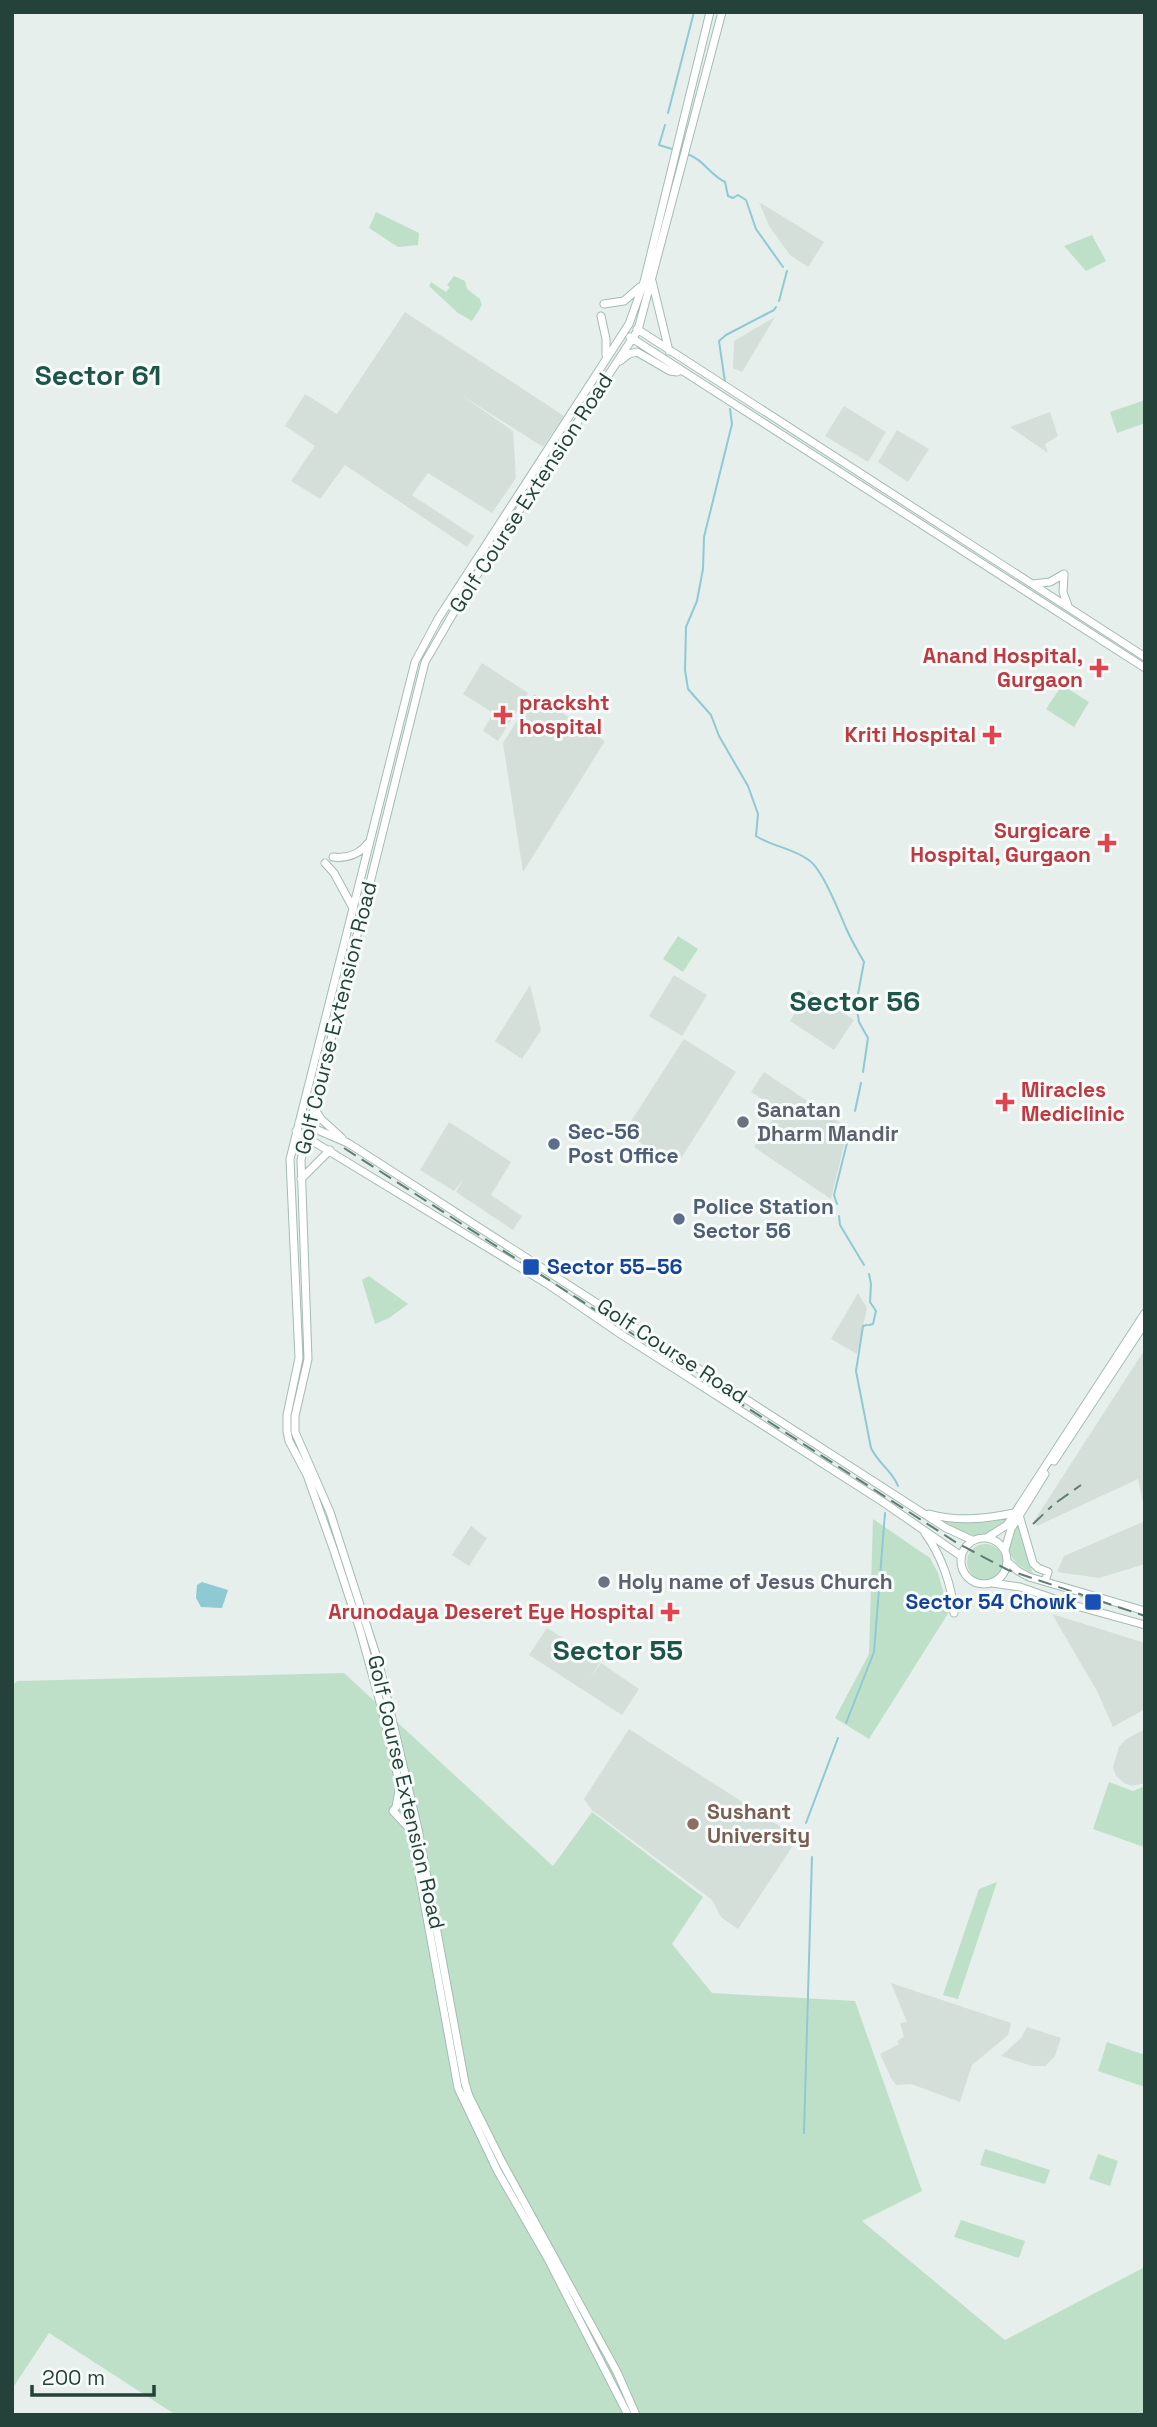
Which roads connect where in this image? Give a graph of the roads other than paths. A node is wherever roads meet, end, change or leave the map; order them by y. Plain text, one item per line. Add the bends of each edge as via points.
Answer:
1 (710, 12) edge
2 (722, 12) edge
3 (660, 217) junction
4 (669, 218) junction
5 (648, 281) junction
6 (604, 304) dead end
7 (601, 316) dead end
8 (629, 324) junction
9 (638, 330) junction
10 (622, 333) junction
11 (632, 338) junction
12 (669, 351) junction
13 (606, 359) junction
14 (616, 363) junction
15 (681, 370) junction
16 (1032, 584) junction
17 (1068, 607) junction
18 (1145, 657) edge
19 (1145, 668) edge
20 (370, 841) junction
21 (333, 857) dead end
22 (326, 863) dead end
23 (353, 908) junction
24 (314, 1108) junction
25 (299, 1122) junction
26 (309, 1127) junction
27 (296, 1131) junction
28 (307, 1136) junction
29 (348, 1143) junction
30 (330, 1150) junction
31 (301, 1180) junction
32 (496, 1238) junction
33 (489, 1250) junction
34 (1145, 1313) edge
35 (1145, 1323) edge
36 (922, 1512) junction
37 (1017, 1514) junction
38 (921, 1529) junction
39 (988, 1537) junction
40 (972, 1540) junction
41 (1005, 1550) junction
42 (961, 1556) junction
43 (1007, 1562) junction
44 (1047, 1576) junction
45 (992, 1583) junction
46 (1145, 1611) edge
47 (954, 1613) dead end
48 (1145, 1625) edge
49 (390, 1726) junction
50 (400, 1785) junction
51 (410, 1830) junction
52 (418, 1851) junction
53 (628, 2415) edge
54 (636, 2415) edge

1 - 3 main road, Golf Course Extension Road
2 - 4 main road, Golf Course Extension Road
3 - 4 main road
3 - 5 main road, Golf Course Extension Road
4 - 5 main road, Golf Course Extension Road
5 - 6 main road via 624,301
5 - 8 main road, Golf Course Extension Road
5 - 9 main road, Golf Course Extension Road
5 - 12 main road
7 - 13 main road
8 - 9 main road
8 - 10 main road, Golf Course Extension Road
9 - 11 main road, Golf Course Extension Road
9 - 12 main road
10 - 11 main road
10 - 13 main road, Golf Course Extension Road
11 - 14 main road, Golf Course Extension Road
11 - 15 main road
12 - 16 main road
13 - 20 main road, Golf Course Extension Road via 425,640 415,662
14 - 15 main road via 637,352 670,372
14 - 24 main road, Golf Course Extension Road via 425,662
15 - 19 main road
16 - 17 main road
16 - 17 main road via 1064,574
17 - 18 main road
20 - 21 main road via 354,854
20 - 23 main road, Golf Course Extension Road
22 - 23 main road
23 - 25 main road, Golf Course Extension Road
24 - 26 main road, Golf Course Extension Road
24 - 29 main road
25 - 26 main road, Golf Course Road
25 - 27 main road, Golf Course Extension Road
26 - 28 main road, Golf Course Extension Road
26 - 29 main road, Golf Course Road
27 - 28 main road, Golf Course Road
27 - 49 main road, Golf Course Extension Road via 290,1190 299,1358 287,1431 334,1551
28 - 30 main road, Golf Course Road
28 - 31 main road, Golf Course Extension Road
29 - 32 main road, Golf Course Road
30 - 31 main road
30 - 33 main road, Golf Course Road
31 - 49 main road, Golf Course Extension Road via 308,1359 295,1432 330,1512 379,1664
32 - 33 main road
32 - 36 main road, Golf Course Road
33 - 38 main road, Golf Course Road
34 - 37 main road
35 - 37 main road
36 - 37 main road via 958,1520
36 - 40 main road, Golf Course Road
37 - 39 main road
37 - 41 main road
37 - 44 main road via 1033,1563
38 - 42 main road, Golf Course Road
38 - 47 main road via 930,1539 950,1587
39 - 40 main road
39 - 41 main road
40 - 42 main road
41 - 43 main road
42 - 45 main road via 970,1580
43 - 44 main road via 1018,1571
43 - 45 main road via 1003,1575
44 - 46 main road
45 - 48 main road via 1020,1587
49 - 50 main road, Golf Course Extension Road
49 - 52 main road, Golf Course Extension Road
50 - 51 main road, Golf Course Extension Road
50 - 51 main road via 393,1811
51 - 52 main road, Golf Course Extension Road
52 - 53 main road, Golf Course Extension Road via 462,2101
52 - 54 main road, Golf Course Extension Road via 469,2096

